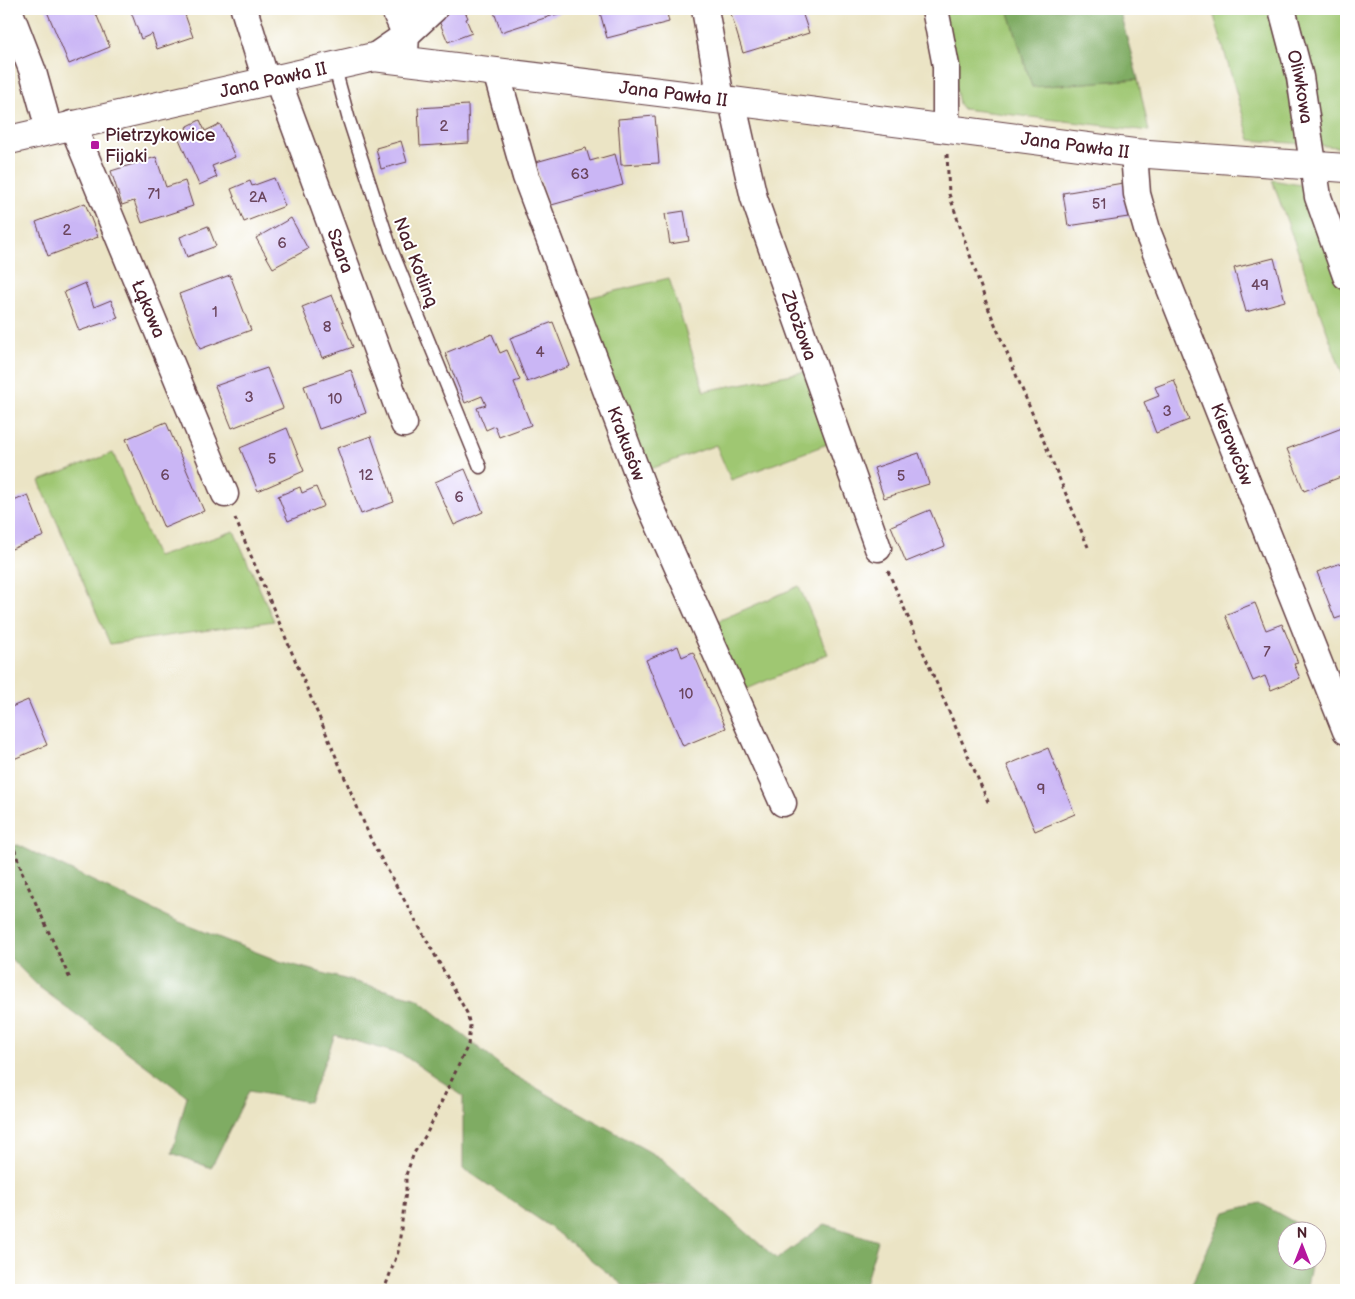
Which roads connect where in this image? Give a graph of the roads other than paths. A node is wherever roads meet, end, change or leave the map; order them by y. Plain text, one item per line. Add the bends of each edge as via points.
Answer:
1 (244, 9) edge
2 (394, 9) edge
3 (434, 9) edge
4 (705, 9) edge
5 (935, 9) edge
6 (1282, 9) edge
7 (9, 10) edge
8 (405, 48) junction
9 (334, 65) junction
10 (496, 72) junction
11 (272, 79) junction
12 (726, 100) junction
13 (60, 127) junction
14 (946, 129) junction
15 (9, 140) edge
16 (1134, 153) junction
17 (1314, 166) junction
18 (1346, 168) edge
19 (1346, 276) edge
20 (404, 424) dead end
21 (480, 467) dead end
22 (225, 494) road end
23 (878, 548) road end
24 (1346, 731) edge
25 (783, 803) dead end

1 - 11 street, Szara
2 - 8 street
3 - 8 street
4 - 12 street, Zbożowa
5 - 14 street via 946,66
6 - 17 street, Oliwkowa via 1300,77
7 - 13 street, Łąkowa via 33,72
8 - 9 street, Jana Pawła II
8 - 10 street, Jana Pawła II
9 - 11 street, Jana Pawła II
9 - 21 lane, Nad Kotliną via 391,249
10 - 12 street, Jana Pawła II
10 - 25 street, Krakusów via 526,177 646,496
11 - 13 street, Jana Pawła II
11 - 20 street, Szara
12 - 14 street, Jana Pawła II
12 - 23 street, Zbożowa via 754,198
13 - 15 street, Jana Pawła II
13 - 22 street, Łąkowa
14 - 16 street, Jana Pawła II
16 - 17 street, Jana Pawła II
16 - 24 street, Kierowców via 1138,194 1148,233
17 - 18 street, Jana Pawła II
17 - 19 street, Oliwkowa via 1318,197

